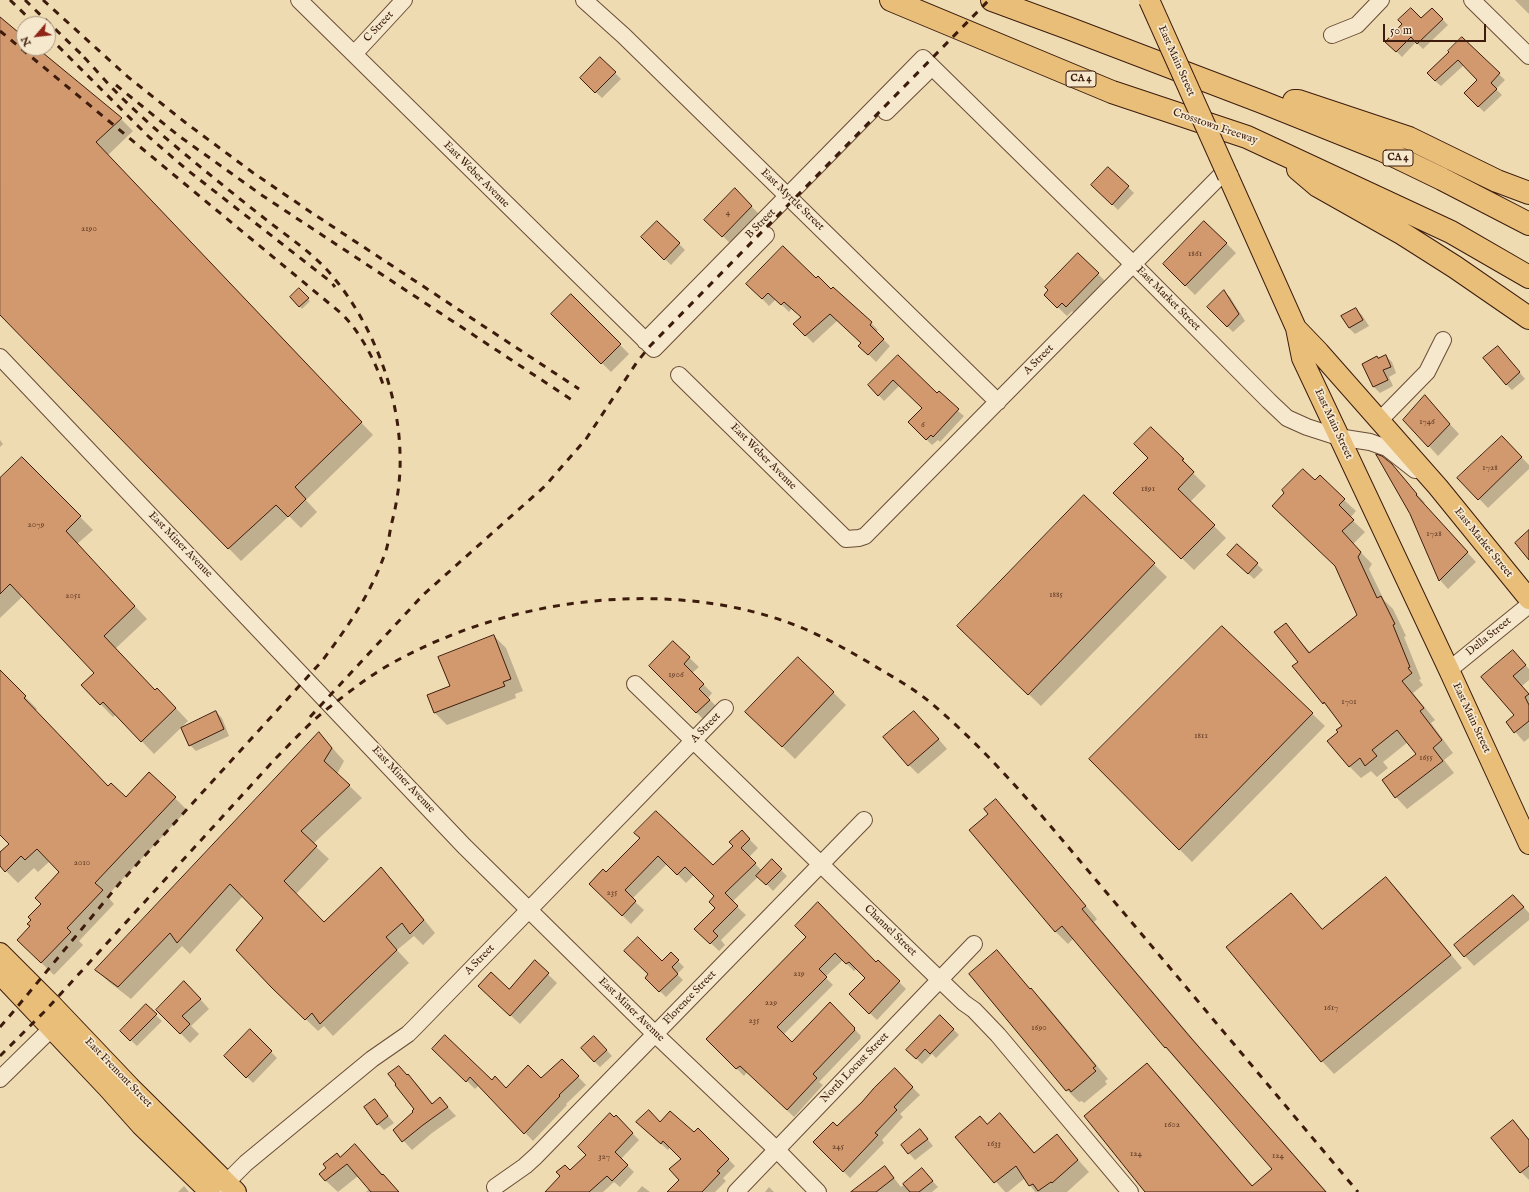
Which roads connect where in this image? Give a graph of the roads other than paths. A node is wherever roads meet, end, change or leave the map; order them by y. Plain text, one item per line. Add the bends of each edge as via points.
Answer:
1 (299, 0) edge
2 (404, 0) edge
3 (584, 0) edge
4 (891, 0) edge
5 (992, 0) edge
6 (1149, 0) edge
7 (1381, 0) edge
8 (1472, 0) edge
9 (1332, 35) dead end
10 (354, 54) junction
11 (1529, 56) edge
12 (928, 62) joint
13 (1262, 102) junction
14 (1275, 149) junction
15 (1226, 173) junction
16 (1529, 193) edge
17 (792, 200) junction
18 (1529, 224) edge
19 (1133, 264) junction
20 (1529, 277) edge
21 (1529, 318) edge
22 (1296, 328) junction
23 (1443, 340) dead end
24 (649, 345) joint
25 (0, 357) edge
26 (679, 375) dead end
27 (998, 402) junction
28 (1379, 421) junction
29 (1338, 437) junction
30 (1438, 487) junction
31 (846, 539) joint
32 (1529, 599) edge
33 (1529, 605) edge
34 (1449, 670) junction
35 (635, 684) dead end
36 (725, 708) dead end
37 (694, 741) junction
38 (864, 820) dead end
39 (1529, 844) edge
40 (821, 864) junction
41 (529, 910) junction
42 (974, 944) dead end
43 (0, 953) edge
44 (0, 974) edge
45 (940, 980) junction
46 (52, 1028) junction
47 (655, 1034) junction
48 (0, 1080) edge
49 (777, 1150) junction
50 (495, 1187) dead end
51 (227, 1189) edge
52 (210, 1192) edge
53 (736, 1192) edge
54 (818, 1192) edge
55 (1130, 1192) edge

1 - 10 street, East Weber Avenue
2 - 10 street, C Street
3 - 17 street, East Myrtle Street
4 - 14 highway, Crosstown Freeway / CA 4 via 1112,92 1247,137
5 - 13 highway, CA 4
6 - 15 main road, East Main Street, bridge
7 - 9 street via 1357,25
8 - 11 street
10 - 24 street, East Weber Avenue
12 - 17 street, B Street
12 - 19 street, East Market Street
13 - 16 highway via 1298,101 1409,138 1497,181
13 - 18 highway, CA 4 via 1382,150
14 - 20 highway, Crosstown Freeway / CA 4 via 1451,232
14 - 21 highway via 1318,186 1403,234
15 - 19 street, A Street
15 - 22 main road, East Main Street
17 - 24 street, B Street
17 - 27 street, East Myrtle Street
19 - 27 street, A Street
19 - 29 street, East Market Street via 1287,418
22 - 28 main road, East Market Street
22 - 29 main road, East Main Street via 1302,358
23 - 28 street via 1427,372
25 - 41 street, East Miner Avenue via 464,846
26 - 31 street, East Weber Avenue
27 - 31 street, A Street via 865,536
28 - 30 main road, East Market Street
29 - 30 street, East Market Street via 1370,442 1387,448
29 - 34 main road, East Main Street
30 - 32 main road, East Market Street
33 - 34 street, Della Street
34 - 39 main road, East Main Street
35 - 37 street, Channel Street
36 - 37 street, A Street
37 - 40 street, Channel Street
37 - 41 street, A Street
38 - 40 street, Florence Street
40 - 45 street, Channel Street
40 - 47 street, Florence Street
41 - 47 street, East Miner Avenue
41 - 51 street, A Street via 408,1034 372,1059 246,1163
42 - 45 street, North Locust Street
43 - 51 main road, East Fremont Street
44 - 46 main road, East Fremont Street
45 - 49 street, North Locust Street
45 - 55 street, Channel Street via 998,1035
46 - 48 street
46 - 52 main road, East Fremont Street via 141,1124
47 - 49 street, East Miner Avenue
47 - 50 street, Florence Street via 536,1156
49 - 53 street, North Locust Street
49 - 54 street, East Miner Avenue

